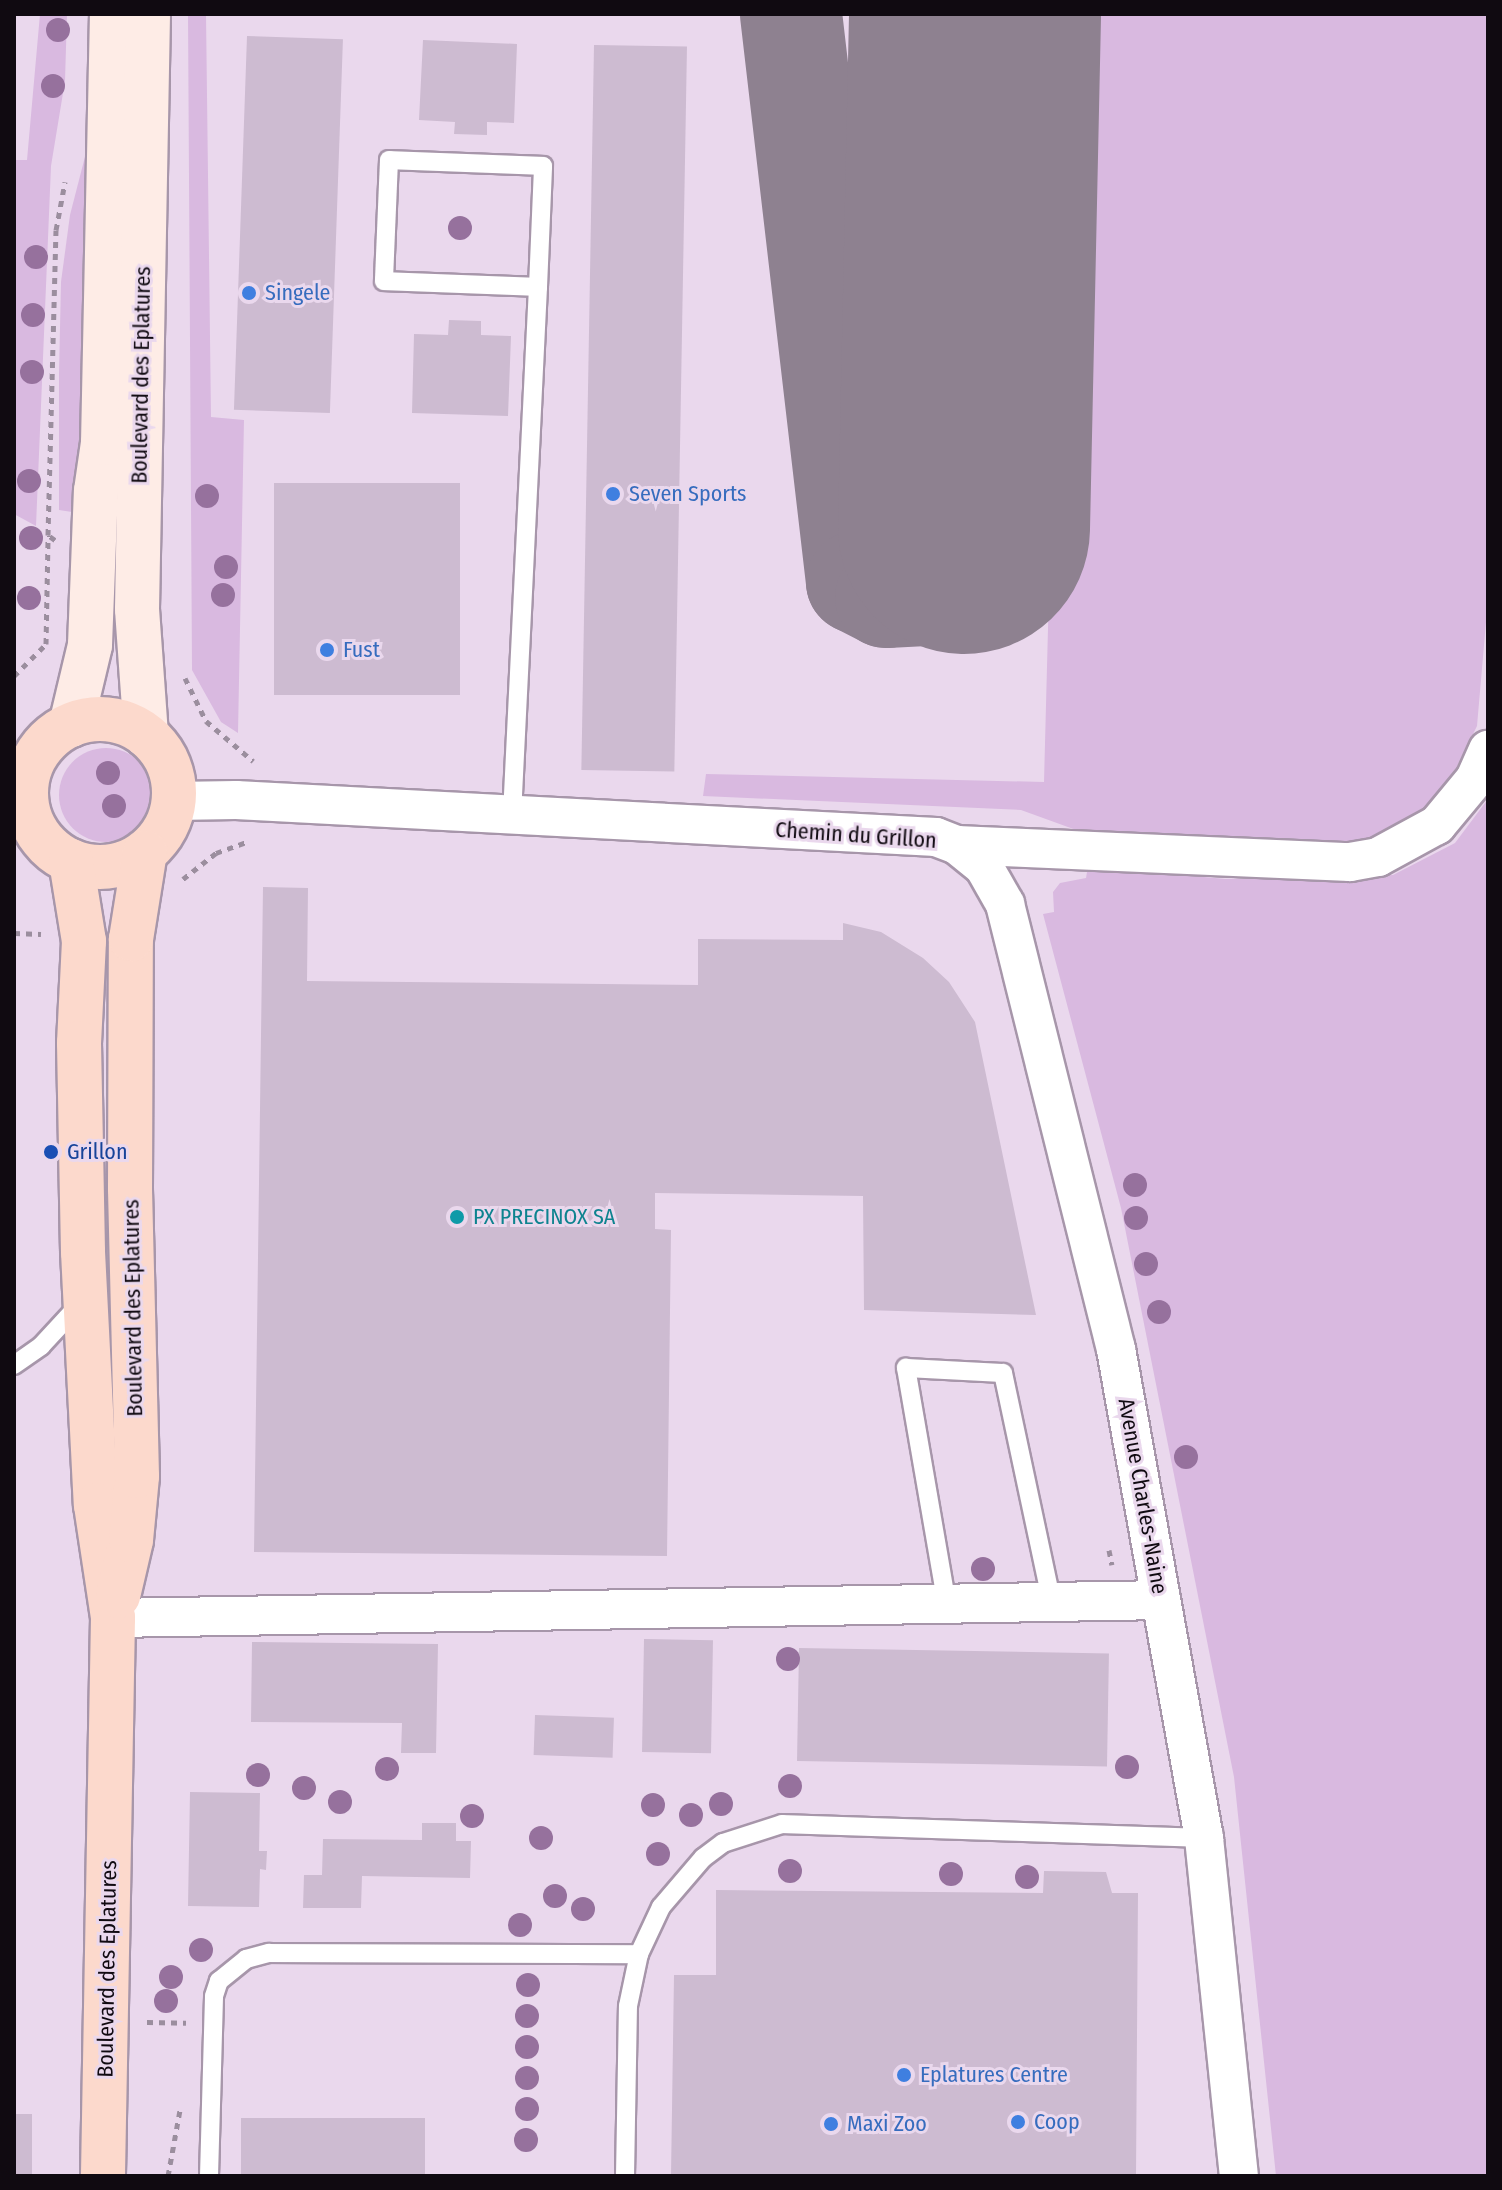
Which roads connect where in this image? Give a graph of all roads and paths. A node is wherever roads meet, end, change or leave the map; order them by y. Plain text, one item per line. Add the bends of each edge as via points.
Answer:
1 (112, 14) edge
2 (148, 14) edge
3 (538, 287) junction
4 (48, 535) dead end
5 (14, 676) edge
6 (71, 725) junction
7 (146, 735) junction
8 (1488, 750) edge
9 (20, 787) edge
10 (174, 801) junction
11 (512, 815) junction
12 (255, 841) dead end
13 (957, 845) junction
14 (145, 852) junction
15 (71, 861) junction
16 (180, 884) dead end
17 (14, 933) edge
18 (58, 935) dead end
19 (87, 1294) junction
20 (14, 1365) edge
21 (1161, 1600) junction
22 (1052, 1603) junction
23 (947, 1605) junction
24 (113, 1618) junction
25 (1204, 1838) junction
26 (639, 1954) junction
27 (147, 2022) dead end
28 (177, 2023) dead end
29 (103, 2176) edge
30 (209, 2176) edge
31 (625, 2176) edge
32 (1239, 2176) edge

1 - 6 main road, Boulevard des Eplatures via 103,443 90,645
2 - 7 main road, Boulevard des Eplatures via 137,609
3 - 3 lane via 543,166 389,160 384,281
3 - 11 lane
4 - 5 path via 46,644
6 - 7 main road via 102,719
6 - 9 main road via 36,756
7 - 10 main road via 171,771
8 - 13 street, Chemin du Grillon via 1475,779 1437,825 1378,857 1350,862
9 - 15 main road via 37,832
10 - 11 street, Chemin du Grillon
10 - 14 main road via 165,830
11 - 13 street, Chemin du Grillon via 936,837
12 - 16 path via 216,853
13 - 21 street, Avenue Charles-Naine via 973,854 998,891 1018,950 1116,1349
14 - 15 main road via 101,867
14 - 24 main road, Boulevard des Eplatures via 131,939 134,1045 129,1088 137,1476 131,1540
15 - 19 main road, Boulevard des Eplatures via 84,941 79,1043
17 - 18 path
19 - 20 lane via 50,1338
19 - 24 main road, Boulevard des Eplatures via 96,1505
21 - 22 street
21 - 25 street, Avenue Charles-Naine
22 - 23 street
22 - 23 lane via 1003,1373 906,1368
23 - 24 street
24 - 29 main road, Boulevard des Eplatures
25 - 26 lane via 782,1824 748,1832 703,1858 661,1907
25 - 32 street, Avenue Charles-Naine
26 - 30 lane via 269,1953 246,1959 219,1981 214,1996
26 - 31 lane via 628,2006
27 - 28 path

